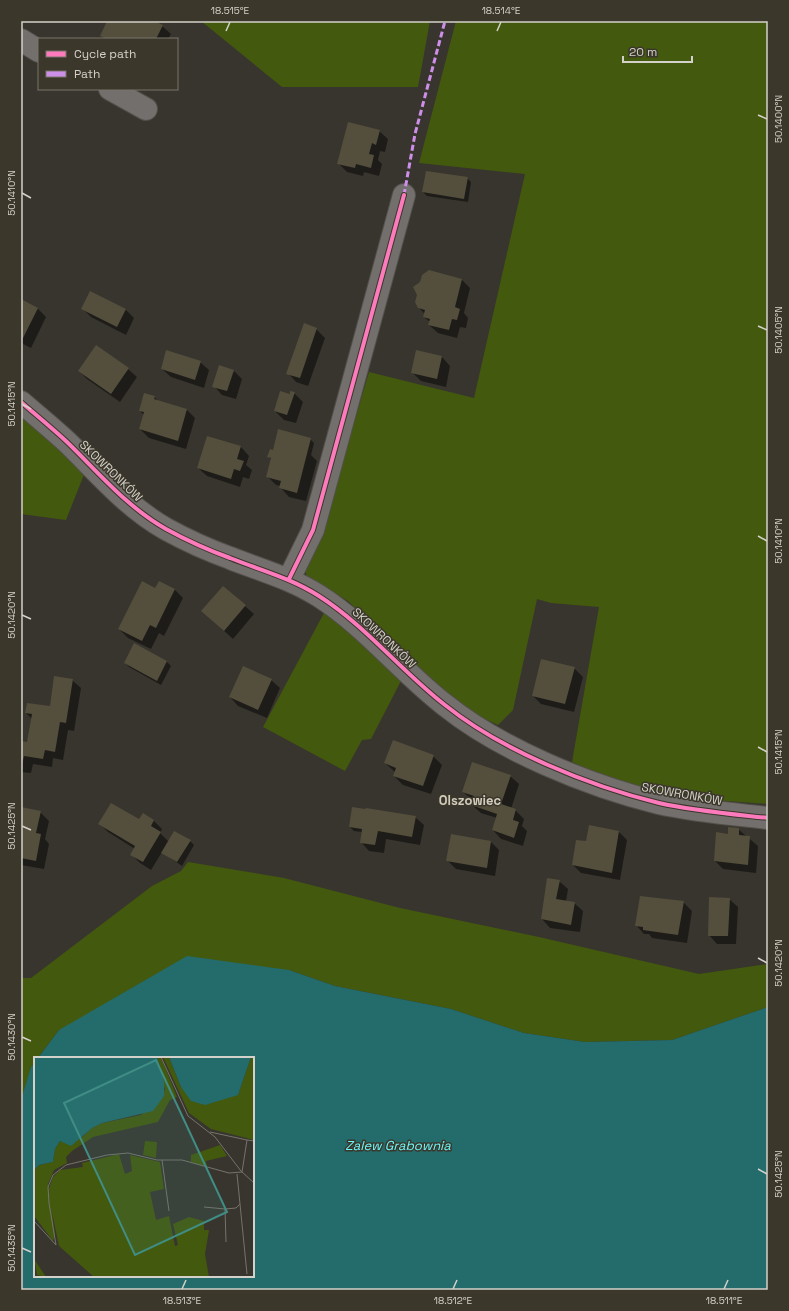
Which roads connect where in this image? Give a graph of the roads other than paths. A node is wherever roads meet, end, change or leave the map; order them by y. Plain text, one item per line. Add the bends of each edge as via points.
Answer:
1 (21, 40) edge
2 (38, 50) edge
3 (112, 90) edge
4 (146, 109) dead end
5 (404, 195) dead end
6 (21, 402) edge
7 (289, 579) junction
8 (768, 818) edge

1 - 2 street
3 - 4 street
5 - 7 street via 313,530
6 - 7 street, SKOWRONKÓW via 67,442 121,496 155,522 212,551
7 - 8 street, SKOWRONKÓW via 341,612 422,688 469,723 506,744 590,781 638,797 682,807

